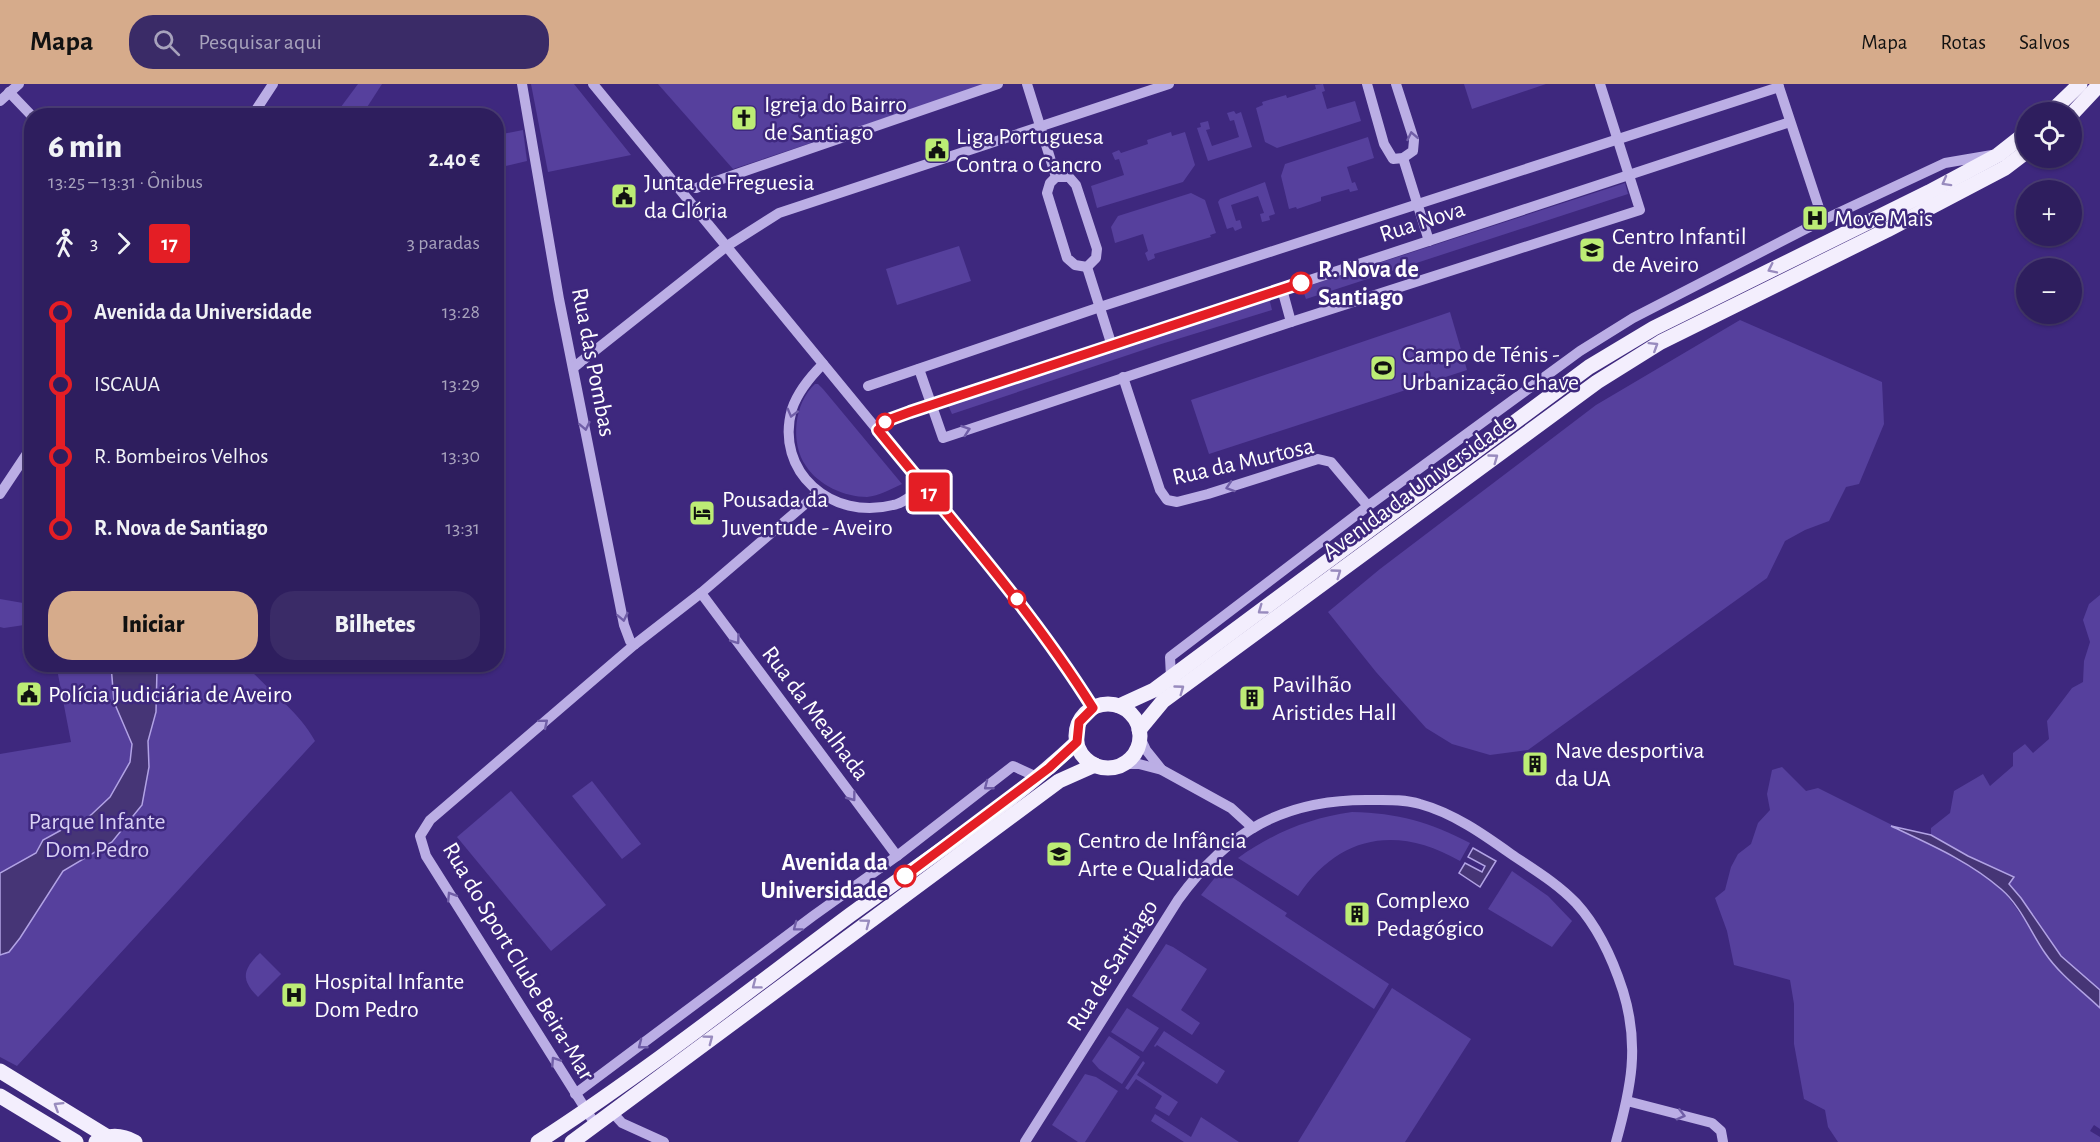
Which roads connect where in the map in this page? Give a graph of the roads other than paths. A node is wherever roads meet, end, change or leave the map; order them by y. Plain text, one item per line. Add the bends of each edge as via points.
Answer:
1 (19, 84) edge
2 (273, 84) edge
3 (522, 84) edge
4 (593, 84) edge
5 (998, 84) edge
6 (1027, 84) edge
7 (1169, 84) edge
8 (1366, 84) edge
9 (1396, 84) edge
10 (1600, 84) edge
11 (2080, 84) edge
12 (2100, 84) edge
13 (1778, 86) edge
14 (9, 92) junction
15 (0, 101) edge
16 (2061, 102) edge
17 (2082, 103) edge
18 (24, 108) edge
19 (257, 108) edge
20 (1790, 122) junction
21 (1041, 126) junction
22 (1618, 138) junction
23 (2016, 140) edge
24 (1998, 154) junction
25 (1403, 158) junction
26 (2016, 160) edge
27 (1629, 174) junction
28 (1056, 177) junction
29 (696, 188) dead end
30 (1418, 204) junction
31 (1823, 220) junction
32 (1429, 241) junction
33 (727, 246) junction
34 (1087, 267) junction
35 (1282, 289) junction
36 (1100, 307) junction
37 (1291, 322) junction
38 (1112, 346) junction
39 (823, 364) junction
40 (573, 368) junction
41 (919, 369) junction
42 (1123, 377) junction
43 (868, 386) dead end
44 (930, 405) junction
45 (878, 430) junction
46 (24, 458) edge
47 (924, 486) junction
48 (818, 493) junction
49 (0, 494) edge
50 (1368, 506) junction
51 (701, 593) junction
52 (634, 645) junction
53 (1171, 677) junction
54 (1119, 706) junction
55 (1093, 708) junction
56 (1139, 734) junction
57 (1077, 742) junction
58 (1124, 764) junction
59 (1095, 765) junction
60 (1162, 770) junction
61 (1037, 777) junction
62 (1253, 828) junction
63 (897, 856) junction
64 (0, 1071) edge
65 (575, 1094) junction
66 (0, 1096) edge
67 (1627, 1101) junction
68 (585, 1111) junction
69 (612, 1112) junction
70 (595, 1124) junction
71 (101, 1139) edge
72 (76, 1142) edge
73 (135, 1142) edge
74 (538, 1142) edge
75 (572, 1142) edge
76 (664, 1142) edge
77 (1025, 1142) edge
78 (1616, 1142) edge
79 (1723, 1142) edge

1 - 14 street
2 - 19 street
3 - 40 street, Rua das Pombas
4 - 33 street
5 - 29 street
6 - 21 street
7 - 21 street
8 - 25 street via 1387,152 1393,159
25 -> 9 street via 1413,151 1414,140
10 - 22 street
11 - 16 main road
12 - 17 main road
13 - 20 street
13 - 22 street, Rua Nova
14 - 15 street
14 - 18 street
20 - 27 street, Rua Nova
20 - 31 street
21 - 28 street
21 - 33 street via 779,213
22 - 27 street
22 - 30 street, Rua Nova
23 - 24 main road, Avenida da Universidade
24 - 31 street, Avenida da Universidade via 1945,163
24 -> 53 main road, Avenida da Universidade via 1654,327 1589,367
25 - 30 street
56 -> 26 main road, Avenida da Universidade via 1163,701 1597,382 1661,342 1897,225
27 - 32 street, Rua Nova
27 - 37 street via 1640,210
28 - 34 street via 1047,193 1067,258 1075,265
28 - 34 street via 1069,177 1076,185 1098,249
30 - 32 street
30 - 36 street, Rua Nova
31 - 50 street, Avenida da Universidade via 1673,295 1580,351
32 - 35 street, Rua Nova
33 - 39 street
33 - 40 street
34 - 36 street
35 - 37 street
35 - 38 street, Rua Nova
36 - 38 street
36 - 41 street, Rua Nova
37 - 42 street
38 - 44 street, Rua Nova
39 - 45 street
39 -> 48 street via 801,391 789,425 794,455 807,482
40 -> 52 street, Rua das Pombas via 624,625
41 - 43 street, Rua Nova
41 - 44 street
44 -> 42 street via 943,438
50 -> 42 street, Rua da Murtosa via 1330,462 1318,459 1177,502 1167,500 1160,490
44 - 45 street, Rua Nova via 891,419
45 - 47 street
46 - 49 street
47 - 48 street via 895,505 867,508 842,505
47 - 55 street via 1018,601
48 - 51 street, Rua do Sport Clube Beira-Mar
50 - 53 street, Avenida da Universidade via 1170,657
51 - 52 street, Rua do Sport Clube Beira-Mar
51 -> 63 street, Rua da Mealhada
65 -> 52 street, Rua do Sport Clube Beira-Mar via 426,856 420,836 430,820 510,745
53 - 54 main road, Avenida da Universidade via 1154,690
54 - 55 main road
54 - 56 main road via 1135,720
55 - 57 main road via 1079,722
56 - 58 main road via 1136,752
56 - 60 street
57 - 59 main road via 1080,752
57 - 61 main road
58 - 59 main road via 1105,768
58 - 60 street
69 -> 59 main road via 1059,782
60 - 62 street via 1231,808
61 -> 63 street via 1013,766
61 -> 68 main road
62 - 67 street, Rua de Santiago via 1310,804 1352,800 1419,803 1481,833 1545,876 1575,903 1597,933 1623,992 1633,1064
62 - 77 street, Rua de Santiago via 1212,858 1192,881
63 -> 65 street
71 -> 64 main road
65 - 68 street, Rua do Sport Clube Beira-Mar
66 - 72 main road
67 - 78 street, Rua de Santiago
67 -> 79 street via 1713,1123
68 - 70 street, Rua do Sport Clube Beira-Mar
68 - 74 main road
69 - 70 main road
69 - 76 street via 622,1123
70 - 75 main road
71 - 73 main road via 127,1138

